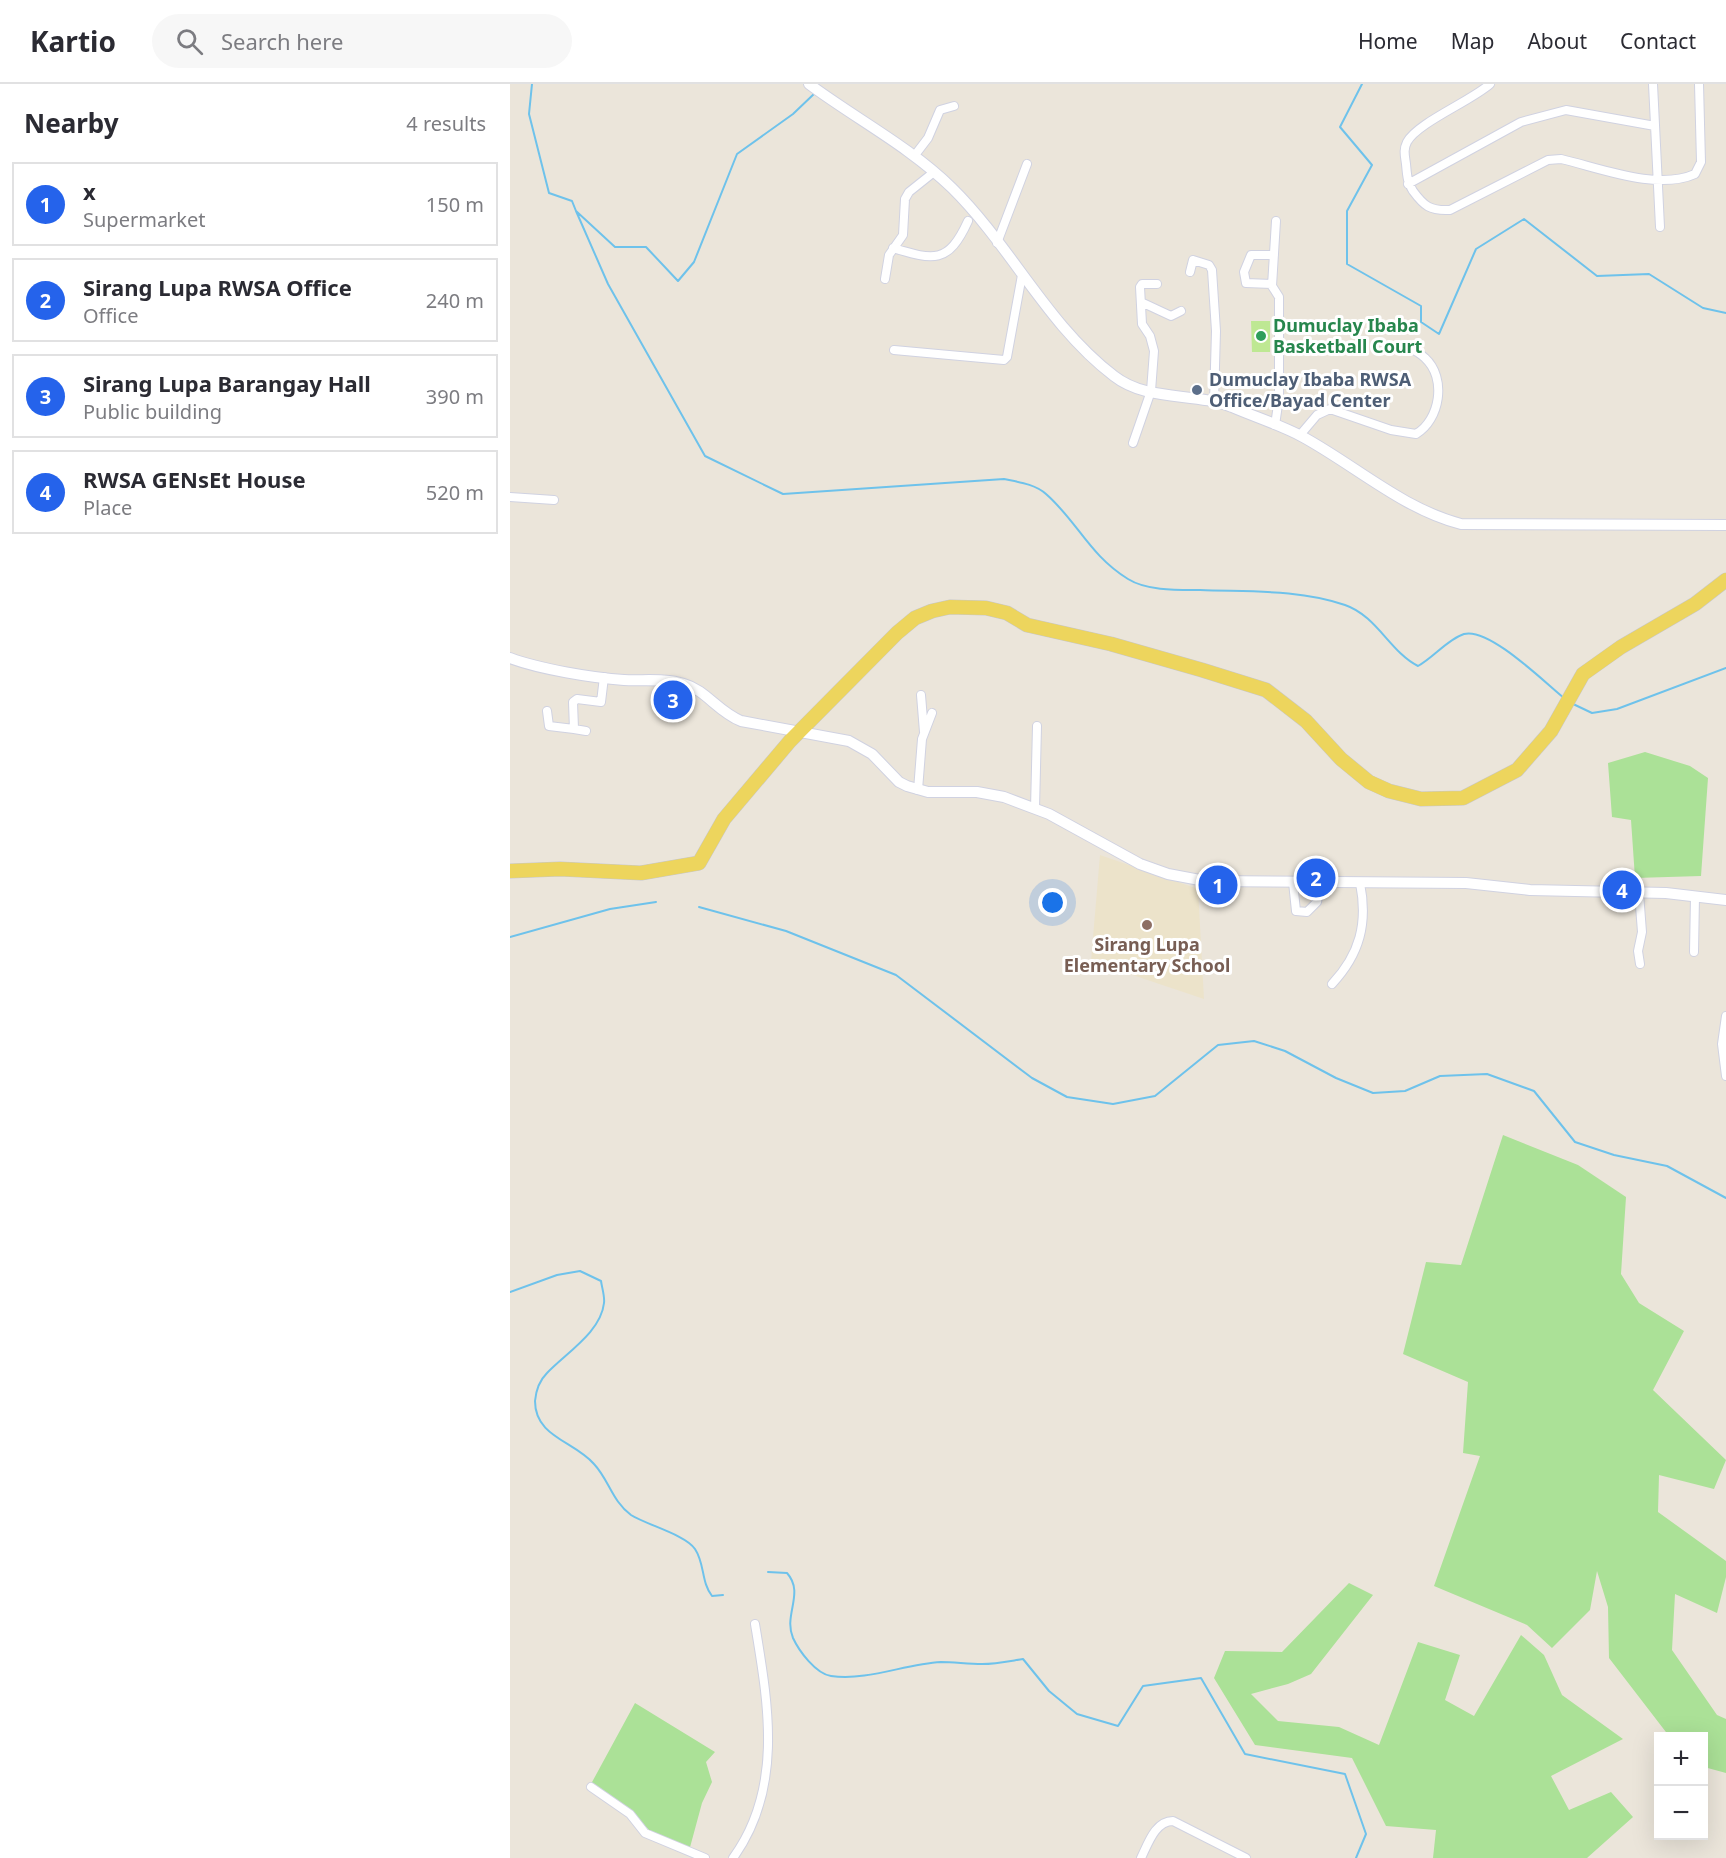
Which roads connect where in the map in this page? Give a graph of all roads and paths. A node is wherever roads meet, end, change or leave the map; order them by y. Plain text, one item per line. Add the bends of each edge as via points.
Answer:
1 (1490, 84) edge
2 (1653, 84) edge
3 (1698, 84) edge
4 (813, 87) edge
5 (954, 106) dead end
6 (1655, 126) junction
7 (915, 155) junction
8 (1027, 164) dead end
9 (934, 172) junction
10 (1656, 181) junction
11 (1408, 184) junction
12 (968, 221) dead end
13 (1276, 221) dead end
14 (1660, 227) dead end
15 (997, 243) junction
16 (893, 248) junction
17 (1274, 255) junction
18 (1190, 272) dead end
19 (1022, 275) junction
20 (885, 279) dead end
21 (1156, 284) dead end
22 (1272, 284) junction
23 (1141, 302) junction
24 (1181, 311) dead end
25 (1408, 347) dead end
26 (894, 350) dead end
27 (1151, 391) junction
28 (1214, 402) junction
29 (1275, 425) junction
30 (1300, 435) junction
31 (1133, 443) dead end
32 (510, 497) edge
33 (554, 500) dead end
34 (1726, 525) edge
35 (1726, 580) edge
36 (510, 658) edge
37 (604, 677) junction
38 (921, 695) dead end
39 (547, 711) dead end
40 (932, 713) dead end
41 (1037, 726) dead end
42 (574, 729) junction
43 (586, 731) dead end
44 (924, 732) junction
45 (798, 733) junction
46 (918, 790) junction
47 (1035, 809) junction
48 (510, 871) edge
49 (1293, 882) junction
50 (1322, 882) junction
51 (1360, 883) junction
52 (1639, 893) junction
53 (1695, 896) junction
54 (1726, 900) edge
55 (1694, 952) dead end
56 (1640, 964) dead end
57 (1332, 984) dead end
58 (1726, 1016) edge
59 (1726, 1076) edge
60 (755, 1624) dead end
61 (591, 1787) dead end
62 (705, 1858) edge
63 (733, 1858) edge
64 (1141, 1858) edge
65 (1246, 1858) edge

1 - 11 street via 1408,139 1404,150
2 - 6 street
3 - 10 street via 1701,162 1695,174 1684,179
4 - 7 street
5 - 7 street via 940,110 928,138
6 - 10 street
6 - 11 street via 1566,110 1521,122
7 - 9 street
8 - 15 street
9 - 15 street
9 - 16 street via 905,199 903,235
10 - 11 street via 1560,159 1548,160 1450,210 1437,211 1425,207
10 - 14 street
12 - 16 street via 962,233 936,258
13 - 17 street
15 - 19 street
16 - 20 street
17 - 22 street
17 - 22 street via 1251,255 1244,272 1246,283
18 - 28 street via 1193,260 1209,265 1212,270 1216,331
19 - 26 street via 1004,360
19 - 27 street via 1084,351 1116,378
21 - 23 street via 1140,285
22 - 29 street via 1279,297 1279,398
23 - 24 street via 1171,316
23 - 27 street via 1142,324 1154,347
25 - 30 street via 1426,358 1438,387 1437,408 1425,429 1416,434 1391,430 1330,409 1317,416
27 - 28 street
27 - 31 street
28 - 29 street
29 - 30 street
30 - 34 street via 1434,517 1461,524
32 - 33 street
35 - 45 main road via 1695,604 1583,674 1551,731 1517,770 1463,798 1421,799 1370,782 1341,759 1306,721 1266,690 1111,644 1027,625 1006,613 968,606 932,611 915,618
36 - 37 street
37 - 42 street via 601,702 574,700
37 - 45 street via 681,683 699,691 727,715
38 - 44 street
39 - 42 street via 549,726
40 - 44 street
41 - 47 street
42 - 43 street
44 - 46 street
45 - 46 street via 860,746 899,782
45 - 48 main road via 724,819 699,863 641,873
46 - 47 street via 990,794
47 - 49 street via 1140,864 1168,874 1205,881
49 - 50 street
49 - 50 street via 1294,906 1301,912 1307,912 1317,902
50 - 51 street
51 - 52 street via 1466,883 1530,891
51 - 57 street via 1363,924 1351,963
52 - 53 street
52 - 56 street
53 - 54 street
53 - 55 street
58 - 59 street via 1722,1044
60 - 63 street via 770,1730 767,1763 763,1796 748,1839
61 - 62 street via 630,1814 645,1833
64 - 65 street via 1159,1826 1167,1821

